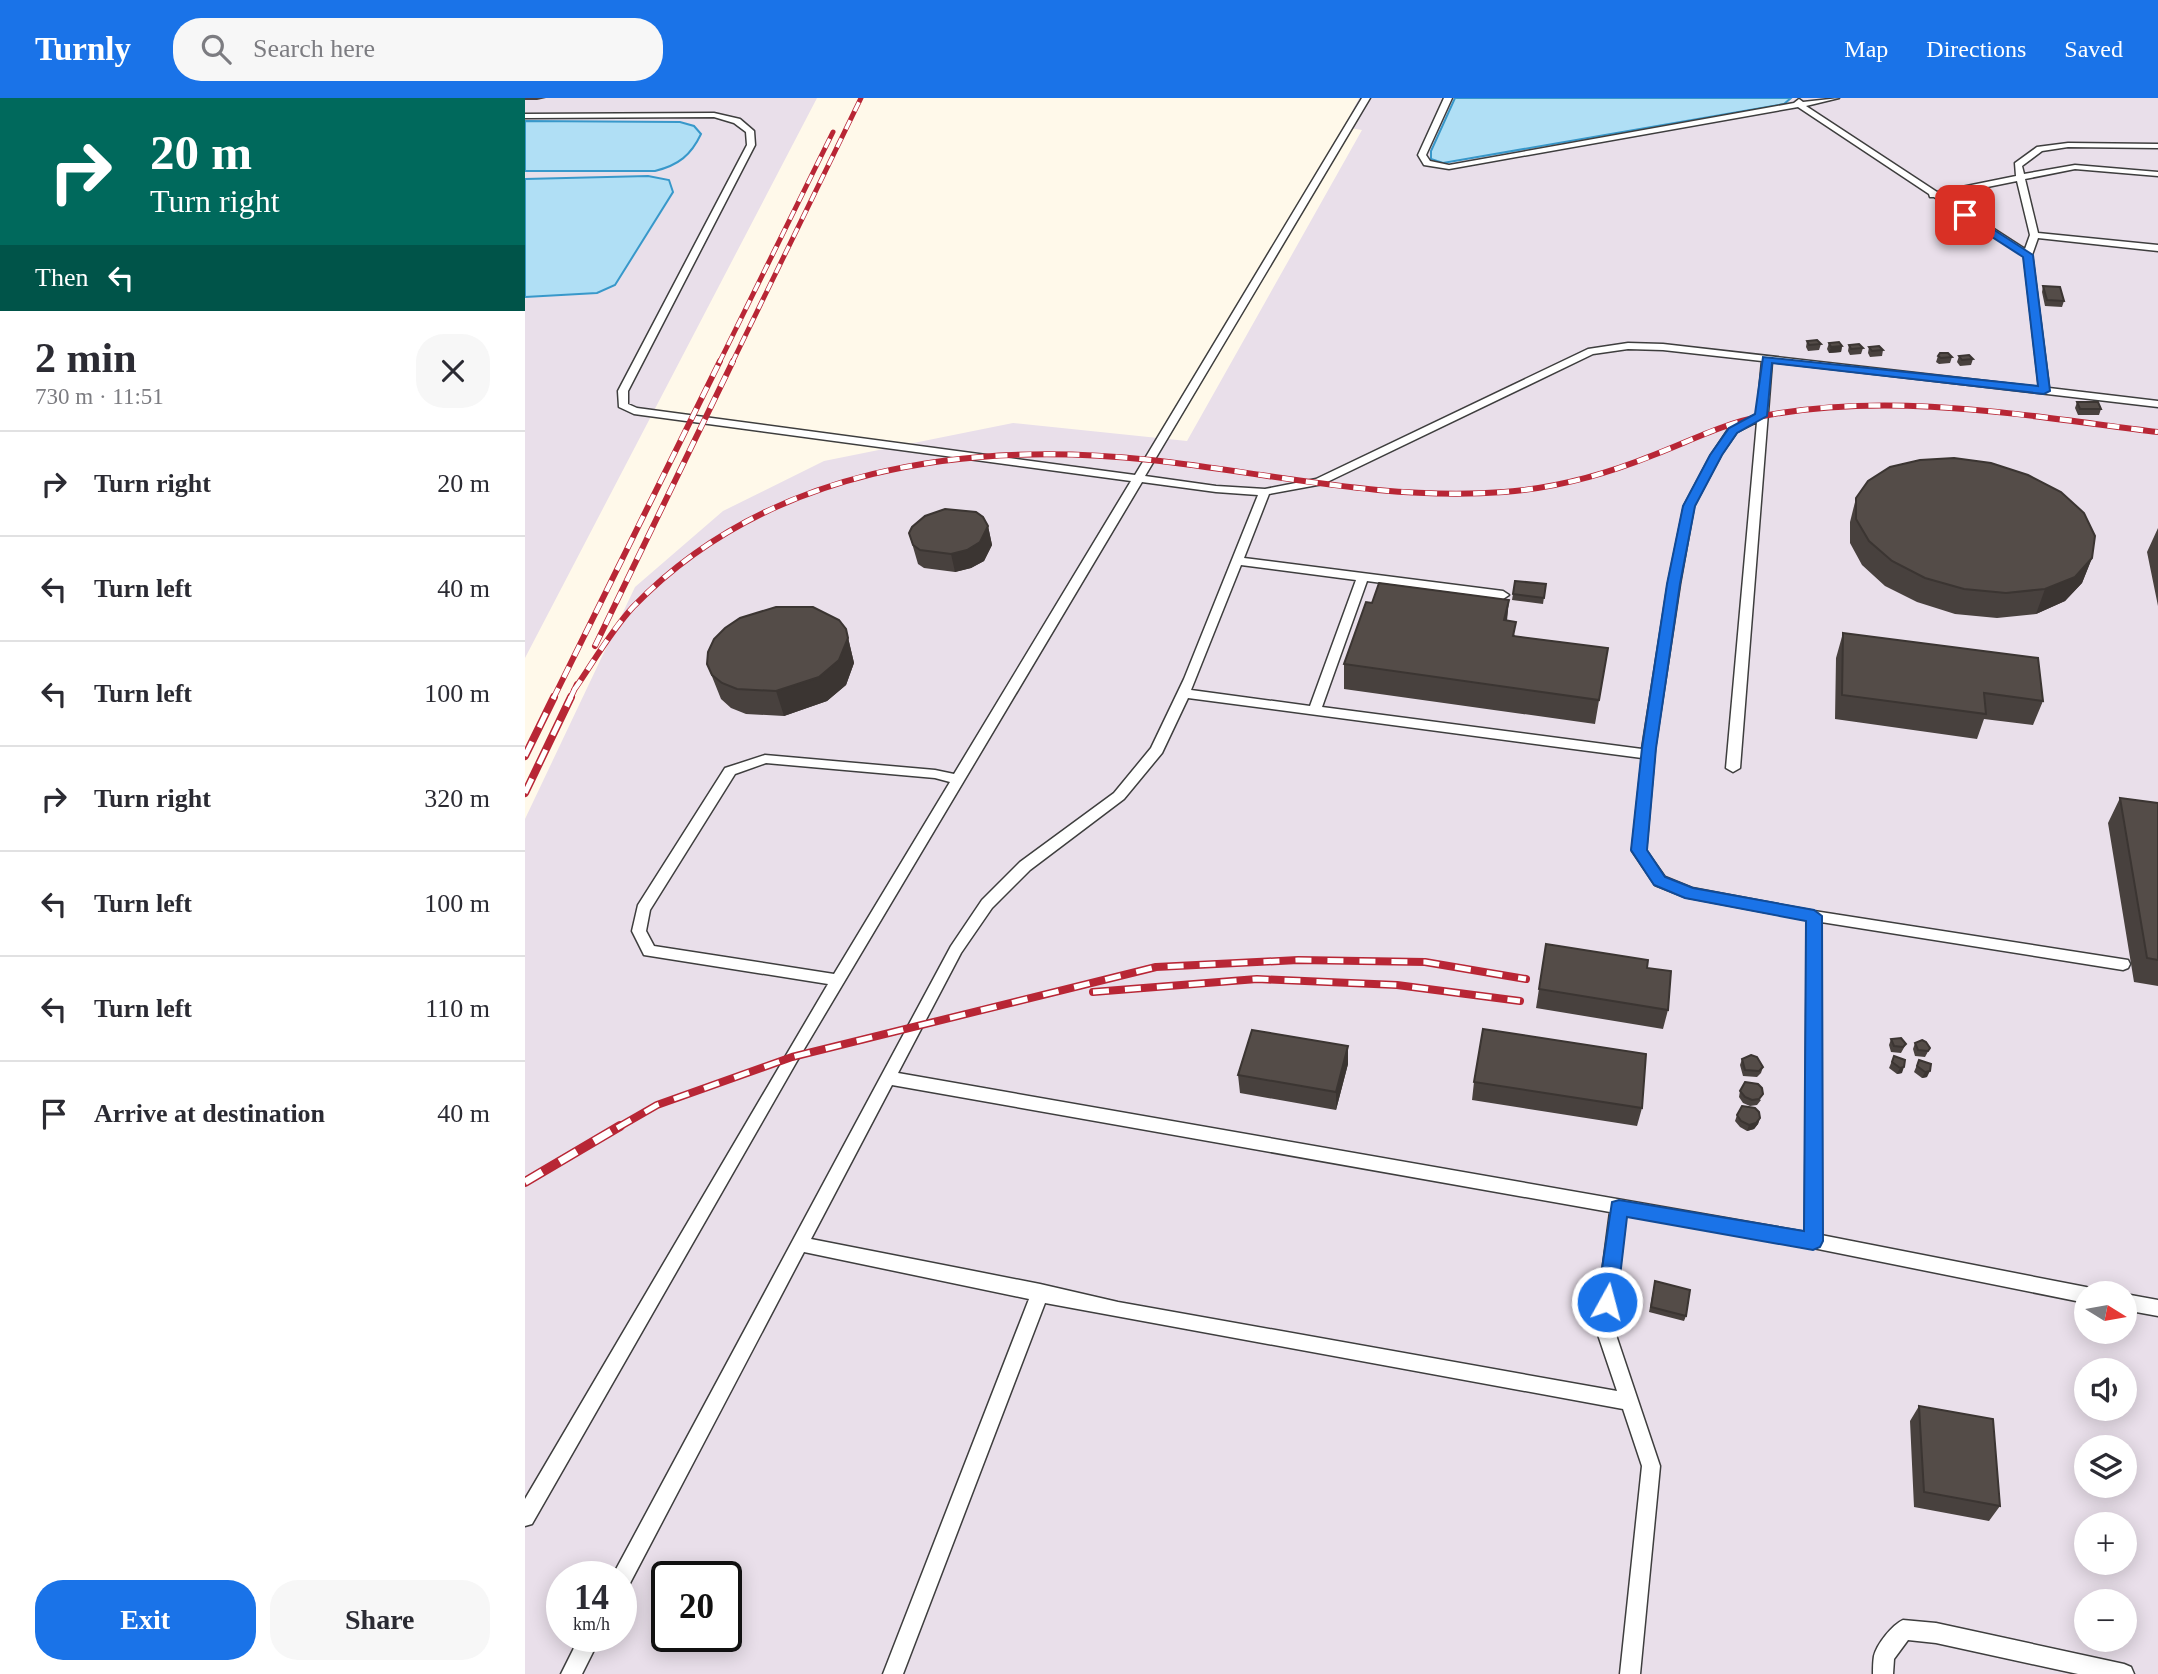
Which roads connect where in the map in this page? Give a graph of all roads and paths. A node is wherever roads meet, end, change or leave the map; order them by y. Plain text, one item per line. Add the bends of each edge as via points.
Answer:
1 (1366, 98) edge
2 (1448, 98) edge
3 (1835, 98) edge
4 (1799, 101) edge
5 (525, 116) edge
6 (2158, 146) edge
7 (2158, 174) edge
8 (2021, 177) junction
9 (1933, 195) junction
10 (2034, 235) junction
11 (2158, 248) edge
12 (2028, 255) junction
13 (1767, 359) junction
14 (2044, 391) junction
15 (2158, 404) edge
16 (1761, 416) junction
17 (1139, 478) junction
18 (1265, 492) junction
19 (1238, 561) junction
20 (1363, 577) junction
21 (1503, 595) dead end
22 (1183, 693) junction
23 (1315, 710) junction
24 (1649, 754) junction
25 (1733, 768) dead end
26 (959, 780) junction
27 (1814, 916) junction
28 (2123, 964) dead end
29 (839, 979) junction
30 (888, 1078) junction
31 (1619, 1208) junction
32 (1813, 1241) junction
33 (800, 1244) junction
34 (1040, 1292) junction
35 (2074, 1292) edge
36 (2137, 1304) edge
37 (2158, 1308) edge
38 (1629, 1402) junction
39 (533, 1492) edge
40 (525, 1517) edge
41 (631, 1561) edge
42 (583, 1652) edge
43 (571, 1674) edge
44 (893, 1674) edge
45 (1630, 1674) edge
46 (1883, 1674) edge
47 (2124, 1674) edge

1 - 17 lane
2 - 4 lane via 1422,155 1427,163 1449,167
3 - 4 lane
4 - 9 lane
5 - 17 lane via 713,115 737,121 750,131 751,145 624,391 623,405 634,411
6 - 8 lane via 2096,144 2040,149 2018,165
7 - 8 lane via 2075,167
8 - 9 lane
8 - 10 lane
9 - 12 lane
10 - 11 lane
10 - 12 lane
12 - 14 lane
13 - 14 lane
13 - 16 lane
13 - 18 lane via 1663,347 1591,351 1319,482
14 - 15 lane
16 - 24 lane via 1733,430 1689,506
16 - 25 lane
17 - 18 lane
17 - 26 lane
18 - 19 lane
19 - 20 lane
19 - 22 lane
20 - 21 lane
20 - 23 lane
22 - 23 lane
22 - 30 lane via 1157,750 1119,796 1025,866 987,904 956,950
23 - 24 lane
24 - 27 lane via 1639,850 1660,881 1690,894
26 - 29 lane
26 - 29 lane via 796,760 765,759 730,771 643,909 639,931 649,951
27 - 28 lane
27 - 32 lane
29 - 39 lane
30 - 31 lane
30 - 33 lane
31 - 32 lane
31 - 38 lane via 1604,1326
32 - 35 lane
33 - 34 lane
33 - 41 lane
34 - 38 lane
34 - 44 lane
36 - 37 lane
38 - 45 lane via 1651,1466
39 - 40 lane
42 - 43 lane
46 - 47 lane via 1884,1656 1903,1630 1936,1633

